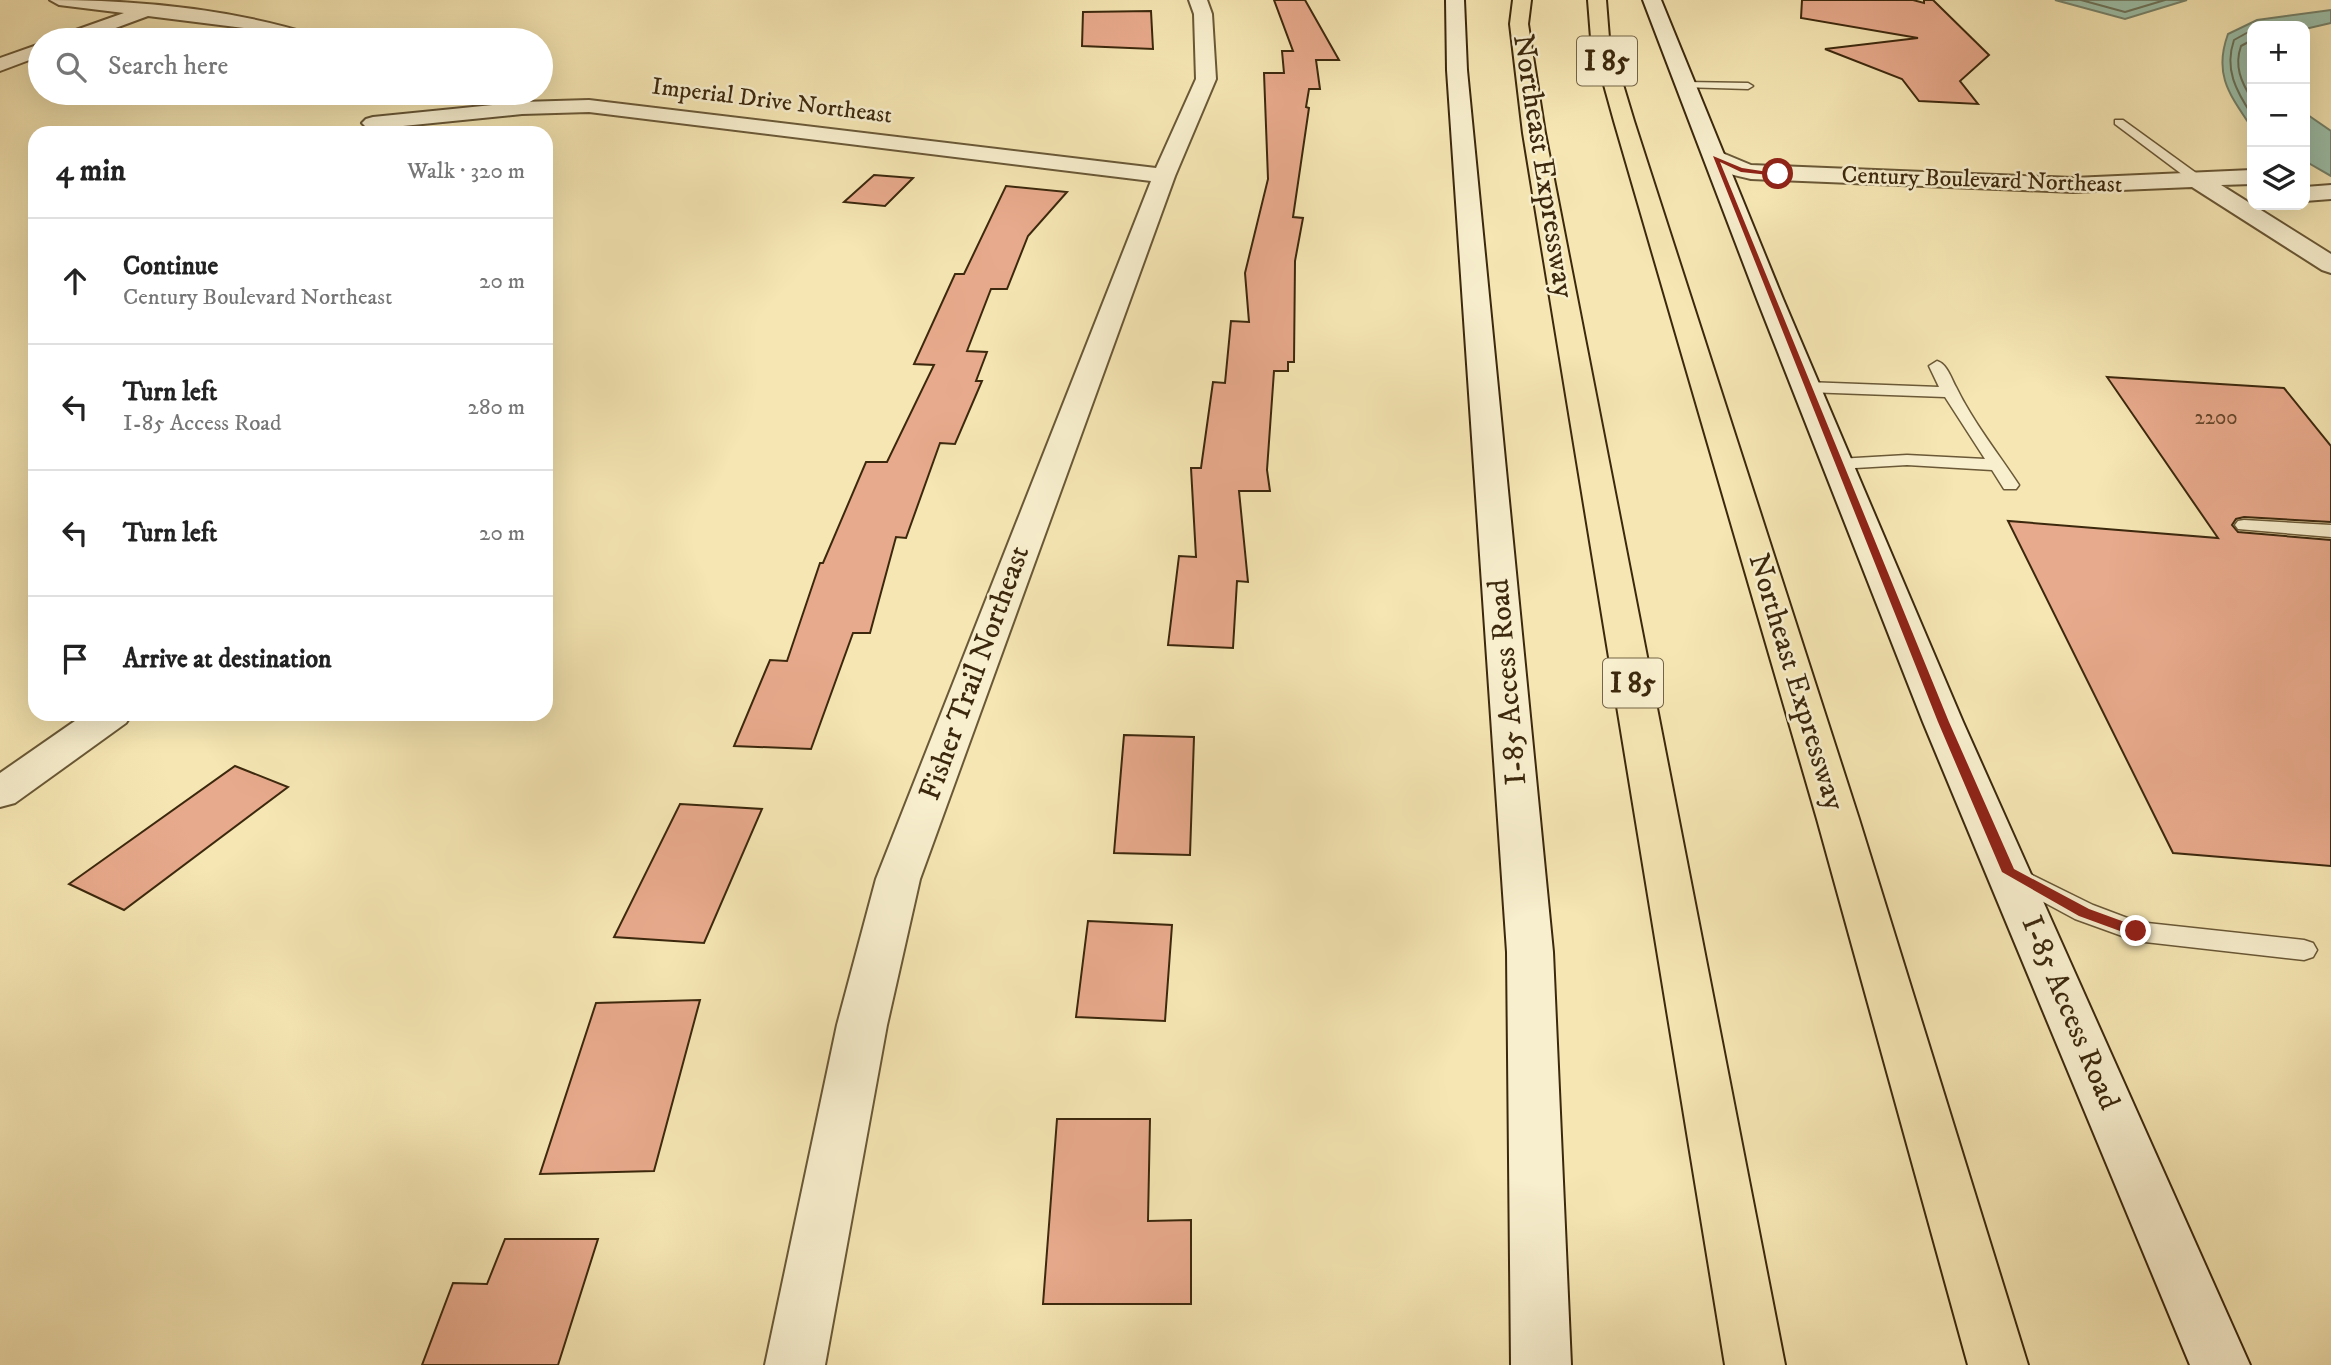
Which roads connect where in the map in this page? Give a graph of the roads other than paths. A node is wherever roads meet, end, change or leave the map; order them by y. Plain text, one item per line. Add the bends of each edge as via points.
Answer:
1 (59, 0) edge
2 (1198, 0) edge
3 (1455, 0) edge
4 (1522, 0) edge
5 (1597, 0) edge
6 (1652, 0) edge
7 (149, 10) junction
8 (99, 28) edge
9 (272, 28) edge
10 (28, 54) edge
11 (0, 65) edge
12 (1685, 85) junction
13 (1762, 94) dead end
14 (374, 119) edge
15 (2119, 122) dead end
16 (1715, 157) junction
17 (2331, 171) edge
18 (2310, 173) edge
19 (1164, 176) junction
20 (2247, 177) edge
21 (2199, 181) junction
22 (2331, 192) edge
23 (2310, 194) edge
24 (2240, 200) edge
25 (1735, 208) junction
26 (2331, 265) edge
27 (1937, 366) dead end
28 (1806, 387) junction
29 (1950, 392) junction
30 (1838, 464) junction
31 (1998, 466) junction
32 (2010, 485) dead end
33 (2244, 524) dead end
34 (2331, 531) edge
35 (102, 721) edge
36 (0, 793) edge
37 (2009, 872) junction
38 (2304, 950) dead end
39 (795, 1365) edge
40 (1541, 1365) edge
41 (1755, 1365) edge
42 (1998, 1365) edge
43 (2220, 1365) edge

1 - 7 street
2 - 19 street, Fisher Trail Northeast via 1203,14 1206,79
3 - 40 street, I-85 Access Road via 1458,84 1530,953
4 - 41 highway, Northeast Expressway / I 85 via 1519,24 1534,133
5 - 42 highway, Northeast Expressway / I 85 via 1600,38 1624,121 1838,819
6 - 12 street, I-85 Access Road
7 - 8 street
7 - 9 street
10 - 11 street
12 - 13 lane via 1746,82
12 - 16 street, I-85 Access Road
14 - 19 street, Imperial Drive Northeast via 589,106
15 - 21 lane
16 - 21 street, Century Boulevard Northeast via 1733,168 1766,173 2037,184
16 - 25 street, I-85 Access Road
17 - 18 street
19 - 39 street, Fisher Trail Northeast via 898,879 862,1026
20 - 21 street, Century Boulevard Northeast
21 - 24 street
22 - 23 street
24 - 25 street, Century Boulevard Northeast via 2066,204 1775,191 1746,195
24 - 26 street
25 - 28 street, I-85 Access Road
27 - 29 lane
28 - 29 lane
28 - 30 street, I-85 Access Road
29 - 31 lane
30 - 31 lane via 1907,460
30 - 37 street, I-85 Access Road
31 - 32 lane
33 - 34 lane
35 - 36 street
37 - 38 lane via 2084,912 2136,931
37 - 43 street, I-85 Access Road

